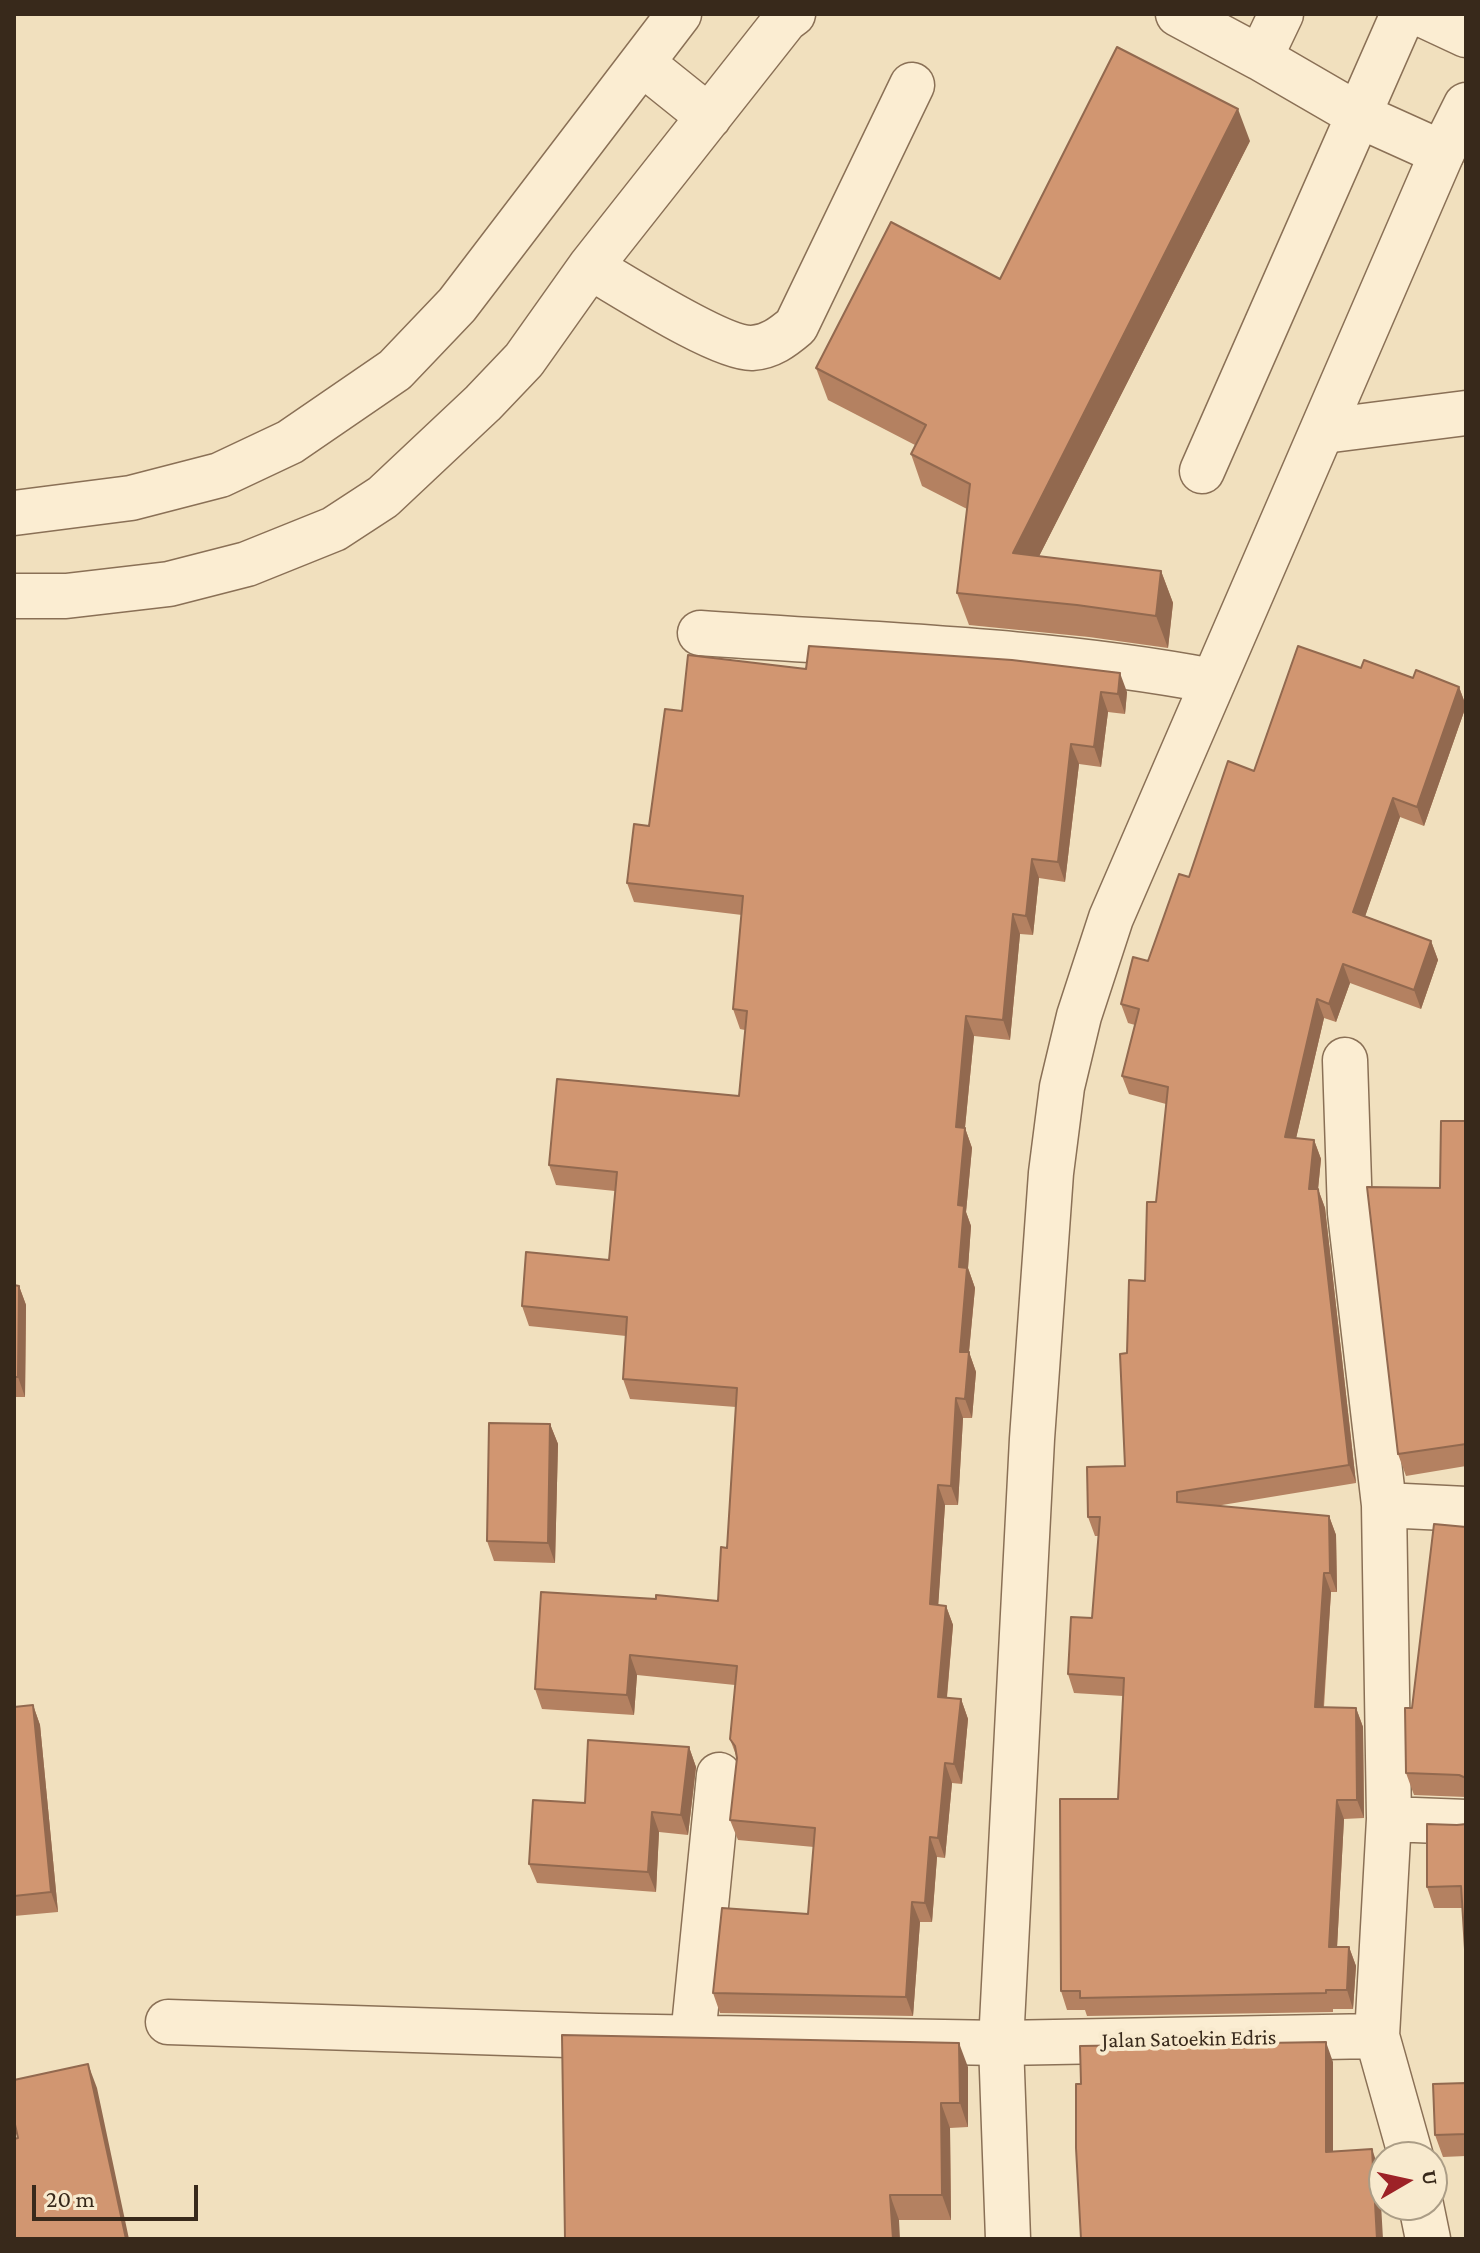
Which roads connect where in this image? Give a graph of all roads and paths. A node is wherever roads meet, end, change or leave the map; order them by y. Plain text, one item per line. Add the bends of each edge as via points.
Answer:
1 (679, 14) edge
2 (793, 14) edge
3 (1178, 14) edge
4 (1281, 14) edge
5 (1403, 14) edge
6 (1421, 14) edge
7 (1466, 35) edge
8 (1260, 58) junction
9 (643, 64) junction
10 (912, 85) dead end
11 (1466, 105) edge
12 (1360, 116) junction
13 (709, 117) junction
14 (1442, 153) junction
15 (590, 267) junction
16 (1466, 413) edge
17 (1324, 431) junction
18 (1202, 471) dead end
19 (14, 513) edge
20 (14, 596) edge
21 (700, 633) dead end
22 (1213, 681) junction
23 (1345, 1060) dead end
24 (1384, 1505) junction
25 (1466, 1509) edge
26 (719, 1775) dead end
27 (1389, 1819) junction
28 (1466, 1822) edge
29 (168, 2022) dead end
30 (1377, 2036) junction
31 (693, 2037) junction
32 (1001, 2043) junction
33 (1407, 2141) edge
34 (1008, 2239) edge

1 - 9 street
2 - 13 street
3 - 8 street
4 - 8 street
5 - 12 street
6 - 7 street
8 - 12 street
9 - 13 street
9 - 19 street via 457,305 395,370 290,442 220,475 131,498
10 - 15 street via 796,326 779,341 752,348 723,342
11 - 14 street
12 - 14 street
12 - 18 street
13 - 15 street
14 - 17 street
15 - 20 street via 524,360 483,403 383,497 334,529 247,564 169,584 66,596
16 - 17 street
17 - 22 street
21 - 22 street via 1105,663
22 - 32 street via 1111,918 1062,1087 1033,1423
23 - 24 street via 1350,1213
24 - 25 street
24 - 27 street
26 - 31 street
27 - 28 street
27 - 30 street
29 - 31 street, Jalan Satoekin Edris
30 - 32 street, Jalan Satoekin Edris
30 - 33 street
31 - 32 street, Jalan Satoekin Edris
32 - 34 street

